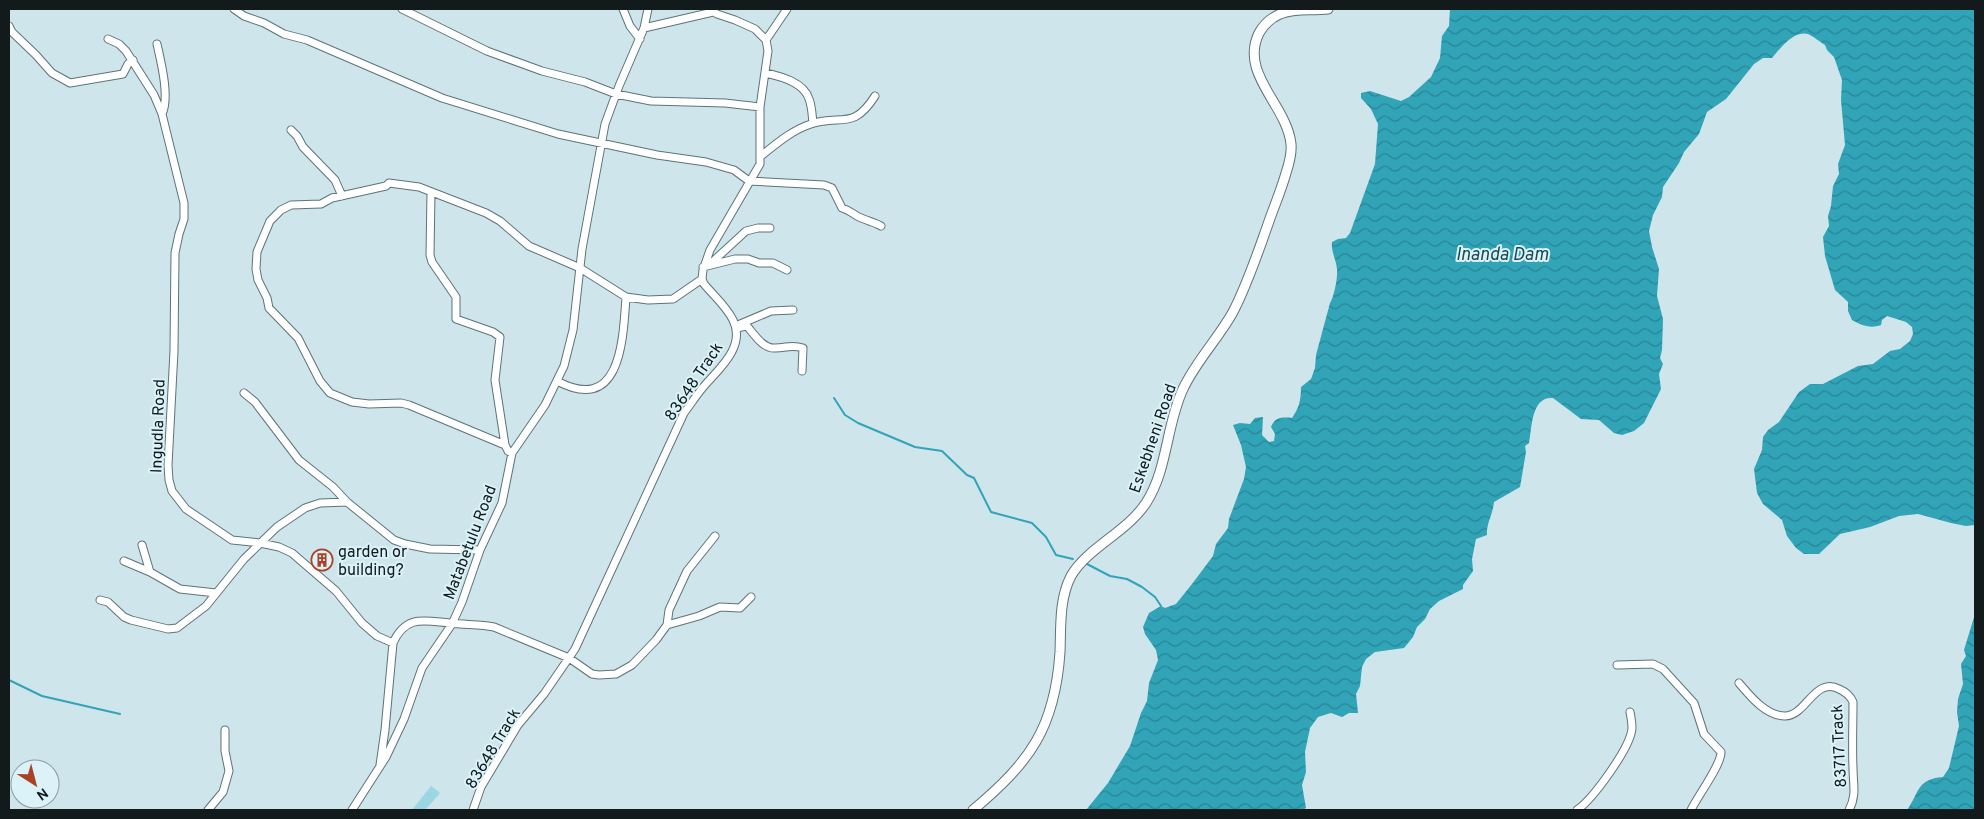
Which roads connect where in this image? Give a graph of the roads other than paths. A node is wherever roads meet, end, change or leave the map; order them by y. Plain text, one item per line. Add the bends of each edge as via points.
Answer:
1 (234, 9) edge
2 (402, 9) edge
3 (623, 9) edge
4 (648, 9) edge
5 (734, 9) edge
6 (787, 9) edge
7 (1328, 9) edge
8 (711, 10) edge
9 (732, 18) junction
10 (9, 26) edge
11 (644, 28) junction
12 (108, 39) dead end
13 (640, 39) junction
14 (766, 40) junction
15 (157, 44) dead end
16 (133, 60) junction
17 (765, 73) junction
18 (616, 94) junction
19 (875, 96) dead end
20 (760, 107) junction
21 (162, 114) junction
22 (813, 123) junction
23 (291, 130) dead end
24 (601, 144) junction
25 (761, 156) junction
26 (749, 181) junction
27 (431, 192) junction
28 (342, 196) junction
29 (881, 226) dead end
30 (770, 228) dead end
31 (580, 268) junction
32 (704, 268) junction
33 (786, 270) dead end
34 (702, 279) junction
35 (626, 298) junction
36 (793, 310) dead end
37 (736, 327) junction
38 (802, 371) dead end
39 (557, 381) junction
40 (244, 393) dead end
41 (505, 445) junction
42 (512, 453) junction
43 (347, 502) junction
44 (715, 536) dead end
45 (260, 543) junction
46 (142, 545) dead end
47 (480, 550) junction
48 (124, 561) dead end
49 (150, 572) junction
50 (216, 593) junction
51 (751, 597) dead end
52 (100, 600) dead end
53 (452, 624) junction
54 (667, 625) junction
55 (393, 643) junction
56 (569, 658) junction
57 (1617, 665) dead end
58 (1739, 683) dead end
59 (1630, 712) dead end
60 (225, 730) dead end
61 (379, 769) junction
62 (208, 810) edge
63 (352, 810) edge
64 (472, 810) edge
65 (973, 810) edge
66 (1577, 810) edge
67 (1691, 810) edge
68 (1849, 810) edge

1 - 24 street via 284,34 307,40 442,98
2 - 18 street via 487,51
3 - 13 street
4 - 11 street, Matabetulu Road
5 - 9 street
6 - 14 street
7 - 65 street, Eskebheni Road via 1280,14 1263,26 1258,36 1254,46 1258,73 1285,124 1291,144 1283,184 1234,310 1177,402 1158,475 1146,502 1126,525 1080,564 1070,578 1061,618 1056,691 1042,732 1009,779
8 - 9 street
8 - 11 street
9 - 14 street via 755,29
10 - 16 street via 52,73 70,83 123,74
11 - 13 street, Matabetulu Road
12 - 16 street, Ingudla Road via 122,46
13 - 18 street, Matabetulu Road
14 - 17 street
15 - 21 street via 165,101
16 - 21 street, Ingudla Road
17 - 20 street
17 - 22 street via 790,80 806,93
18 - 20 street via 651,101
18 - 24 street, Matabetulu Road
19 - 22 street via 863,112 853,118
20 - 25 street
21 - 45 street, Ingudla Road via 185,210 175,253 168,480 181,505 198,518 232,540
22 - 25 street via 793,132
23 - 28 street via 335,180
24 - 26 street via 706,162 734,170
24 - 31 street, Matabetulu Road
25 - 26 street via 760,164
26 - 29 street via 824,185 832,188 842,208
26 - 32 street via 710,250
27 - 28 street via 407,184 389,183
27 - 31 street via 486,213 529,246
27 - 41 street via 430,255 456,297 456,319 500,337 494,373
28 - 41 street via 314,205 291,205 270,221 256,252 258,280 269,308 298,338 320,381 333,395 352,402 409,405
30 - 32 street via 746,231
31 - 35 street
31 - 39 street, Matabetulu Road via 569,350
32 - 33 street via 735,259 748,259 773,263
32 - 34 street
34 - 35 street via 673,299
34 - 37 street, 83648 Track
35 - 39 street via 621,351 606,382 590,390
36 - 37 street via 771,311
37 - 38 street via 747,326 764,345 773,348 794,345 804,348
37 - 56 street, 83648 Track via 737,337 728,358 684,413
39 - 42 street, Matabetulu Road via 540,414
40 - 43 street via 255,402 299,460
41 - 42 street
42 - 47 street, Matabetulu Road via 502,503
43 - 45 street via 320,503 304,508
43 - 47 street via 394,540 405,544 430,549
44 - 54 street via 687,571 669,610
45 - 50 street
45 - 55 street, Ingudla Road via 297,557 336,591 362,623
46 - 49 street
47 - 53 street, Matabetulu Road
48 - 49 street
49 - 50 street via 184,591
50 - 52 street via 206,606 182,625 168,629 131,620 108,602
51 - 54 street via 740,608 720,607
53 - 55 street via 420,620 405,627
53 - 56 street via 494,627
53 - 61 street, Matabetulu Road via 422,668 404,719
54 - 56 street via 641,656 616,674 592,674
55 - 61 street
56 - 64 street, 83648 Track via 518,725
57 - 67 street via 1653,664 1663,669 1694,703 1704,734 1721,752 1716,768
58 - 68 street, 83717 Track via 1762,706 1780,715 1796,713 1815,694 1829,686 1851,697 1855,797
59 - 66 street via 1632,728 1628,741 1599,790
60 - 62 street via 229,770 223,792
61 - 63 street, Matabetulu Road

